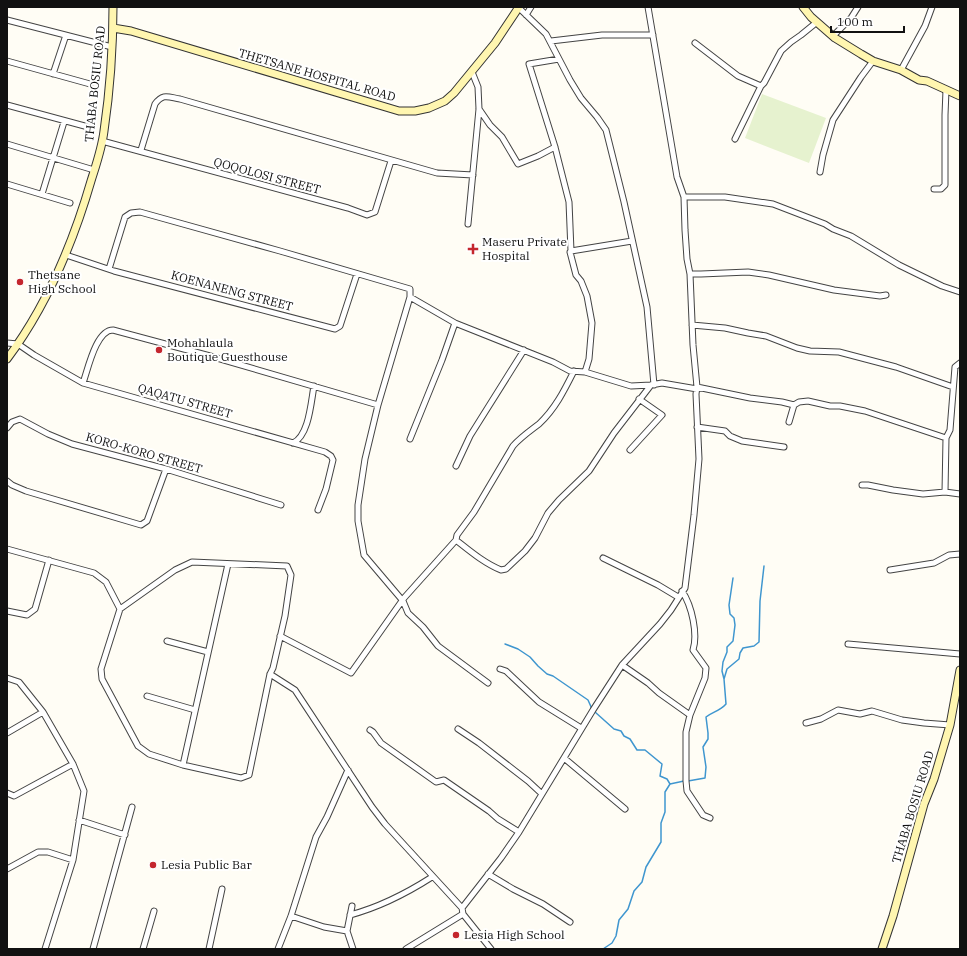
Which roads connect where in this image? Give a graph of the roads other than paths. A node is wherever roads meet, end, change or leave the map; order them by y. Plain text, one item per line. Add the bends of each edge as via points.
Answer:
1 (113, 7) edge
2 (531, 7) edge
3 (648, 7) edge
4 (803, 7) edge
5 (858, 7) edge
6 (932, 7) edge
7 (519, 8) edge
8 (526, 15) junction
9 (7, 20) edge
10 (817, 22) junction
11 (113, 28) junction
12 (66, 35) junction
13 (653, 35) junction
14 (833, 36) junction
15 (551, 41) junction
16 (695, 44) dead end
17 (112, 47) junction
18 (560, 59) junction
19 (873, 60) junction
20 (7, 61) edge
21 (901, 70) junction
22 (472, 72) junction
23 (53, 74) junction
24 (90, 84) dead end
25 (761, 86) junction
26 (946, 90) junction
27 (960, 96) edge
28 (7, 105) edge
29 (479, 108) junction
30 (64, 122) junction
31 (92, 128) dead end
32 (735, 139) dead end
33 (102, 141) junction
34 (7, 144) edge
35 (555, 147) junction
36 (141, 150) junction
37 (53, 158) junction
38 (391, 161) junction
39 (94, 170) junction
40 (820, 172) dead end
41 (473, 175) junction
42 (7, 184) edge
43 (934, 189) dead end
44 (42, 194) junction
45 (684, 197) junction
46 (70, 203) dead end
47 (468, 224) dead end
48 (632, 242) junction
49 (571, 251) junction
50 (66, 255) junction
51 (109, 270) junction
52 (357, 274) junction
53 (690, 274) junction
54 (960, 292) edge
55 (886, 295) dead end
56 (410, 297) junction
57 (455, 323) junction
58 (692, 325) junction
59 (7, 343) edge
60 (18, 344) junction
61 (524, 350) junction
62 (7, 359) edge
63 (960, 363) edge
64 (574, 371) junction
65 (585, 372) junction
66 (83, 383) junction
67 (652, 385) junction
68 (314, 386) junction
69 (953, 386) junction
70 (697, 388) junction
71 (639, 399) junction
72 (378, 405) junction
73 (794, 405) junction
74 (790, 422) dead end
75 (697, 427) junction
76 (7, 428) edge
77 (946, 438) junction
78 (410, 439) dead end
79 (293, 443) junction
80 (784, 447) dead end
81 (630, 450) dead end
82 (456, 466) dead end
83 (166, 469) junction
84 (7, 481) edge
85 (862, 485) dead end
86 (945, 492) junction
87 (960, 494) edge
88 (281, 505) dead end
89 (318, 510) dead end
90 (456, 540) junction
91 (7, 549) edge
92 (960, 554) edge
93 (603, 558) dead end
94 (49, 560) junction
95 (228, 564) junction
96 (890, 570) dead end
97 (682, 591) junction
98 (678, 597) junction
99 (403, 601) junction
100 (120, 609) junction
101 (7, 611) edge
102 (280, 636) junction
103 (167, 641) dead end
104 (848, 644) dead end
105 (208, 652) junction
106 (960, 654) edge
107 (622, 665) junction
108 (500, 669) dead end
109 (960, 670) edge
110 (270, 674) junction
111 (7, 678) edge
112 (488, 684) dead end
113 (147, 696) dead end
114 (195, 710) junction
115 (43, 712) junction
116 (690, 714) junction
117 (806, 723) dead end
118 (950, 725) junction
119 (581, 728) junction
120 (458, 729) dead end
121 (370, 730) dead end
122 (7, 733) edge
123 (564, 758) junction
124 (73, 764) junction
125 (183, 765) junction
126 (348, 770) junction
127 (7, 793) edge
128 (542, 794) junction
129 (132, 807) dead end
130 (626, 809) dead end
131 (710, 818) dead end
132 (79, 820) junction
133 (519, 832) junction
134 (125, 835) junction
135 (73, 860) junction
136 (7, 869) edge
137 (488, 874) junction
138 (432, 877) junction
139 (222, 889) dead end
140 (352, 906) dead end
141 (462, 908) junction
142 (154, 911) dead end
143 (463, 914) junction
144 (350, 915) junction
145 (291, 916) junction
146 (570, 922) dead end
147 (348, 931) junction
148 (45, 949) edge
149 (93, 949) edge
150 (143, 949) edge
151 (209, 949) edge
152 (278, 949) edge
153 (352, 949) edge
154 (406, 949) edge
155 (491, 949) edge
156 (882, 949) edge

1 - 11 street, THABA BOSIU ROAD
2 - 8 street
3 - 13 street
4 - 10 street
5 - 14 street
6 - 21 street via 925,26
7 - 8 street
7 - 22 street, THETSANE HOSPITAL ROAD
8 - 15 street
9 - 12 street
10 - 14 street
10 - 25 street via 781,51
11 - 17 street, THABA BOSIU ROAD
11 - 22 street, THETSANE HOSPITAL ROAD via 138,33 399,111 429,108 445,101
12 - 17 street
12 - 23 street
13 - 15 street via 602,35
13 - 45 street via 677,177
14 - 19 street
15 - 18 street
16 - 25 street via 738,76
17 - 33 street, THABA BOSIU ROAD
18 - 35 street via 529,64
18 - 48 street via 581,98 606,130
19 - 21 street
19 - 40 street via 833,120
20 - 23 street
21 - 26 street
22 - 29 street via 478,86
23 - 24 street
25 - 32 street
26 - 27 street
26 - 43 street via 945,185 941,189
28 - 30 street
29 - 35 street via 490,125 502,136 518,164
29 - 41 street
30 - 31 street
30 - 37 street
33 - 36 street, QOQOLOSI STREET
33 - 39 street, THABA BOSIU ROAD
34 - 37 street
35 - 49 street via 569,202
36 - 38 street via 155,104 165,96 319,138
36 - 38 street, QOQOLOSI STREET via 367,215 375,212
37 - 39 street
37 - 44 street
38 - 41 street via 437,173
39 - 50 street, THABA BOSIU ROAD
41 - 47 street
42 - 44 street
44 - 46 street
45 - 53 street
45 - 54 street via 725,197 773,204 851,236 899,266
48 - 49 street
48 - 67 street via 647,307
49 - 65 street via 576,275 587,296 592,323 589,359
50 - 51 street, KOENANENG STREET
50 - 60 street, THABA BOSIU ROAD
51 - 52 street, KOENANENG STREET via 335,329 340,326
51 - 52 street via 125,217 140,212
52 - 56 street via 410,289
53 - 55 street via 748,272 834,290
53 - 58 street
56 - 57 street
56 - 72 street
57 - 61 street
57 - 78 street
58 - 69 street via 766,336 810,351 838,352 896,367
58 - 70 street
59 - 60 street
60 - 62 street, THABA BOSIU ROAD
60 - 66 street, QAQATU STREET
61 - 64 street
61 - 82 street via 470,436
63 - 69 street via 955,367
64 - 65 street
64 - 90 street via 557,404 539,424 513,446
65 - 67 street via 631,386
66 - 68 street via 99,340 105,332 113,330
66 - 79 street, QAQATU STREET
67 - 70 street via 662,383
67 - 71 street
68 - 72 street
68 - 79 street via 304,430
69 - 77 street via 950,430
70 - 73 street
70 - 75 street
71 - 81 street via 662,415
71 - 90 street via 589,471 559,500 548,513 530,544 506,569 495,568
72 - 99 street via 365,459 358,521 364,555
73 - 74 street
73 - 77 street via 808,401 865,411
75 - 80 street via 725,431 742,441
75 - 97 street via 699,459 694,515 685,588
76 - 83 street, KORO-KORO STREET via 12,422 20,419 72,444
77 - 86 street
79 - 89 street, QAQATU STREET via 325,452 333,460
83 - 84 street via 147,521 141,525 26,491
83 - 88 street, KORO-KORO STREET
85 - 86 street via 923,494
86 - 87 street
90 - 99 street
91 - 94 street
92 - 96 street via 949,554 934,563
93 - 98 street
94 - 100 street via 94,573 106,582
94 - 101 street via 35,609 27,615
95 - 100 street via 192,562 175,570
95 - 102 street via 287,566 291,575
95 - 105 street
97 - 98 street
97 - 116 street via 690,608 695,643 692,650 706,668 705,678
98 - 107 street via 660,624
99 - 102 street via 351,672
99 - 112 street via 408,613 438,646
100 - 125 street via 101,669 102,679 138,746 149,754
102 - 110 street
103 - 105 street
104 - 106 street
105 - 114 street
107 - 116 street
107 - 119 street
108 - 119 street via 506,671 539,702
109 - 118 street, THABA BOSIU ROAD
110 - 125 street via 249,775 241,778
110 - 126 street via 295,690
111 - 115 street via 19,682
113 - 114 street
114 - 125 street
115 - 122 street
115 - 124 street
116 - 131 street via 686,732 687,792 704,815
117 - 118 street via 838,710 860,714 872,711 902,720
118 - 156 street, THABA BOSIU ROAD
119 - 123 street
120 - 128 street via 484,746
121 - 133 street via 381,743 436,782 444,780
123 - 128 street
123 - 130 street
124 - 127 street via 14,796
124 - 132 street via 84,791
126 - 138 street via 385,824
126 - 145 street via 316,837
128 - 133 street
129 - 134 street
132 - 134 street
132 - 135 street
133 - 137 street
134 - 149 street
135 - 136 street via 48,852 38,852
135 - 148 street
137 - 141 street
137 - 146 street
138 - 141 street
138 - 144 street via 410,891
139 - 151 street
140 - 144 street
141 - 143 street
142 - 150 street
143 - 154 street
143 - 155 street
144 - 147 street
145 - 147 street via 324,927
145 - 152 street
147 - 153 street

